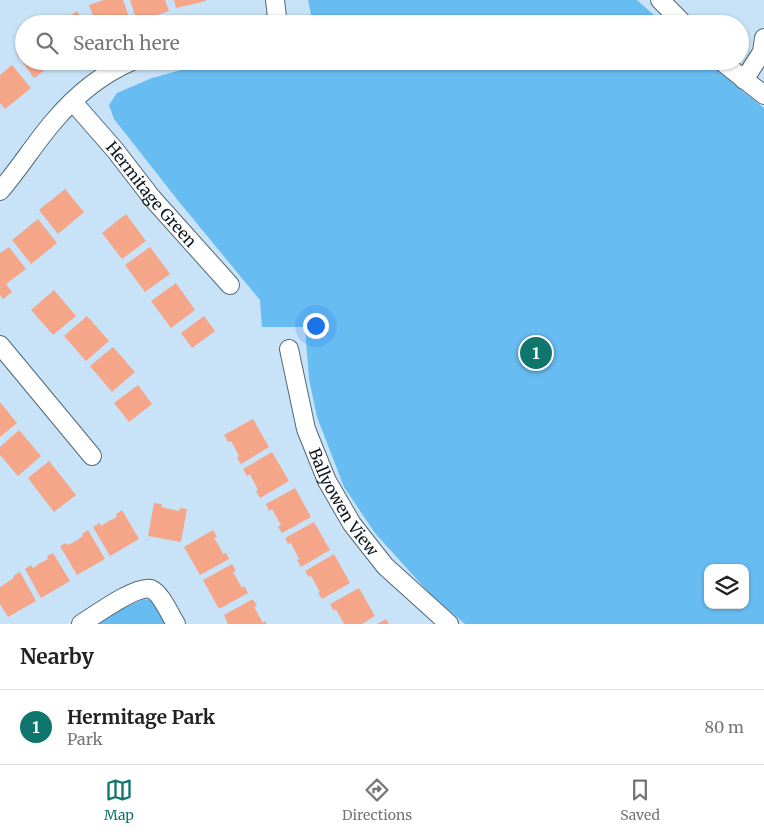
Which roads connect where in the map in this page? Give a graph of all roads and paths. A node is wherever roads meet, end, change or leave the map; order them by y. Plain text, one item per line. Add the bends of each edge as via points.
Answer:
1 (660, 0) edge
2 (675, 15) edge
3 (764, 38) edge
4 (115, 70) edge
5 (732, 70) edge
6 (744, 80) junction
7 (764, 95) edge
8 (73, 102) junction
9 (0, 191) edge
10 (230, 285) dead end
11 (0, 345) edge
12 (289, 349) dead end
13 (92, 456) dead end
14 (81, 624) edge
15 (176, 624) edge
16 (449, 624) edge

1 - 2 street
3 - 6 street via 762,52
4 - 8 street via 97,80
5 - 6 street
6 - 7 street
8 - 9 street via 54,120
8 - 10 street, Hermitage Green via 152,198
11 - 13 street
12 - 16 street, Ballyowen View via 306,430 327,481 352,524 385,566
14 - 15 street via 142,589 151,589 159,595

